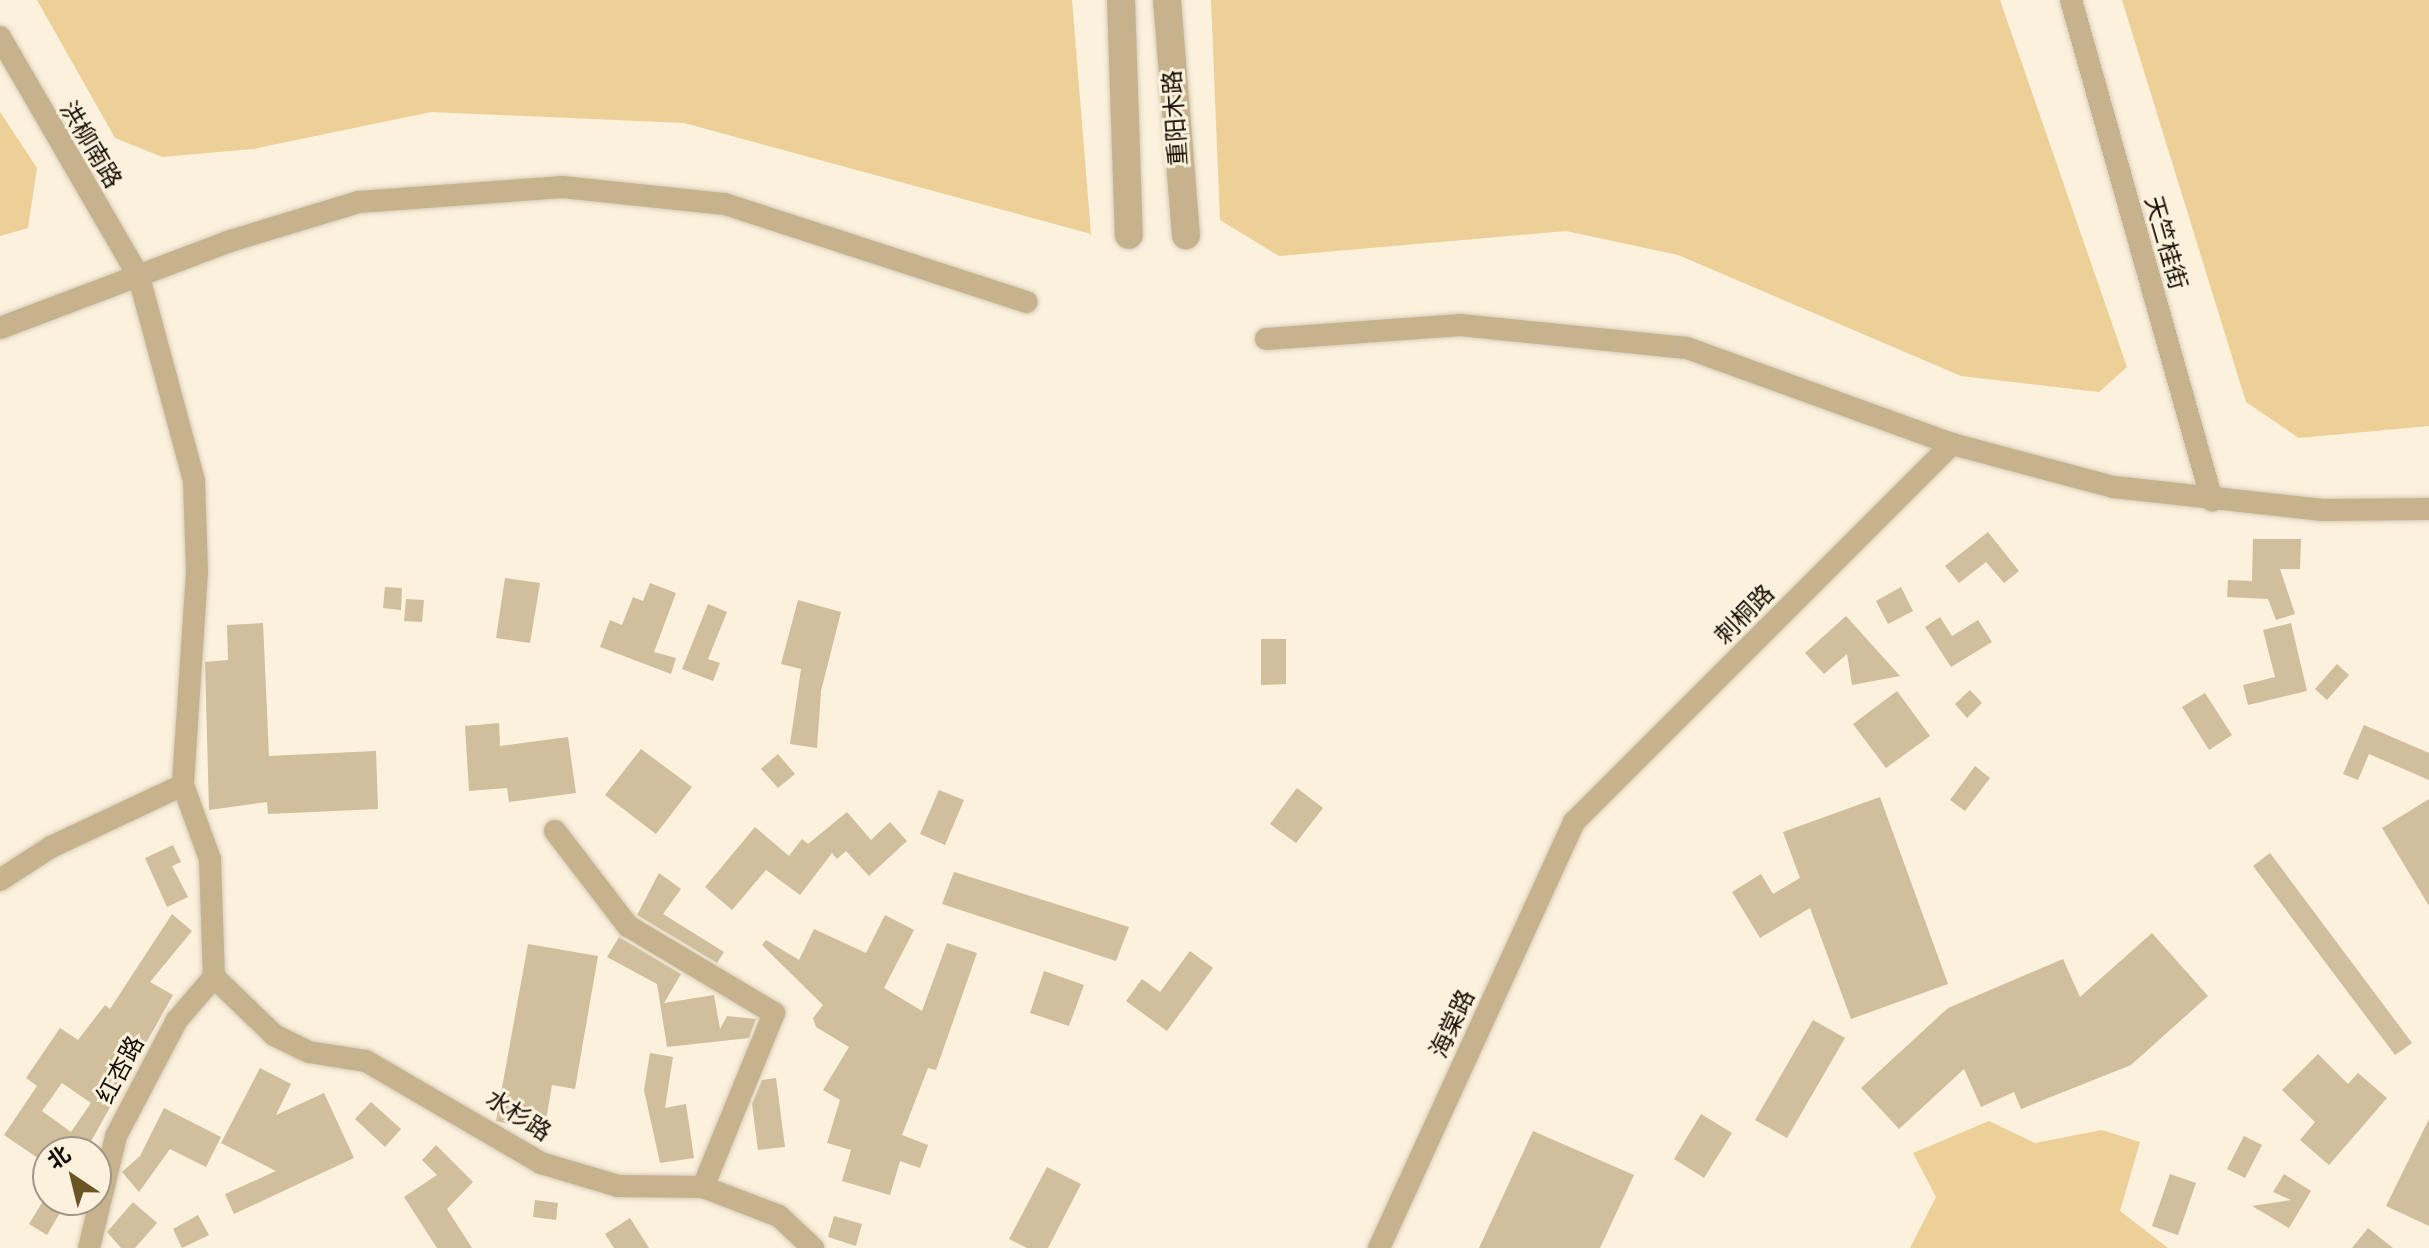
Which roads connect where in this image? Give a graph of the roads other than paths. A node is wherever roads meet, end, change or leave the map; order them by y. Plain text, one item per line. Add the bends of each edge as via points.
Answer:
1 (1121, 0) edge
2 (1167, 0) edge
3 (2071, 0) edge
4 (0, 37) edge
5 (1129, 235) dead end
6 (1186, 235) dead end
7 (139, 277) junction
8 (1026, 302) dead end
9 (0, 328) edge
10 (1266, 339) dead end
11 (1952, 444) junction
12 (2212, 500) junction
13 (2429, 509) edge
14 (183, 785) junction
15 (1574, 822) joint
16 (555, 831) dead end
17 (0, 880) edge
18 (214, 977) junction
19 (703, 1187) junction
20 (89, 1248) edge
21 (813, 1248) edge
22 (1379, 1248) edge

1 - 5 street, 重阳木路
2 - 6 street, 重阳木路
3 - 12 street, 天竺桂街
4 - 7 street, 洪柳南路
7 - 8 street via 359,202 562,187 725,204
7 - 9 street
7 - 14 street, 洪柳南路 via 194,481 197,572
10 - 11 street via 1460,325 1687,348
11 - 12 street via 2114,487
11 - 15 street, 刺桐路
12 - 13 street via 2323,510
14 - 17 street via 51,847
14 - 18 street via 210,859
15 - 22 street, 海棠路
16 - 19 street via 628,926 774,1013
18 - 19 street, 水杉路 via 274,1035 309,1052 366,1061 541,1163 618,1186
18 - 20 street, 红杏路 via 177,1020 116,1136
19 - 21 street, 水杉路 via 779,1216

